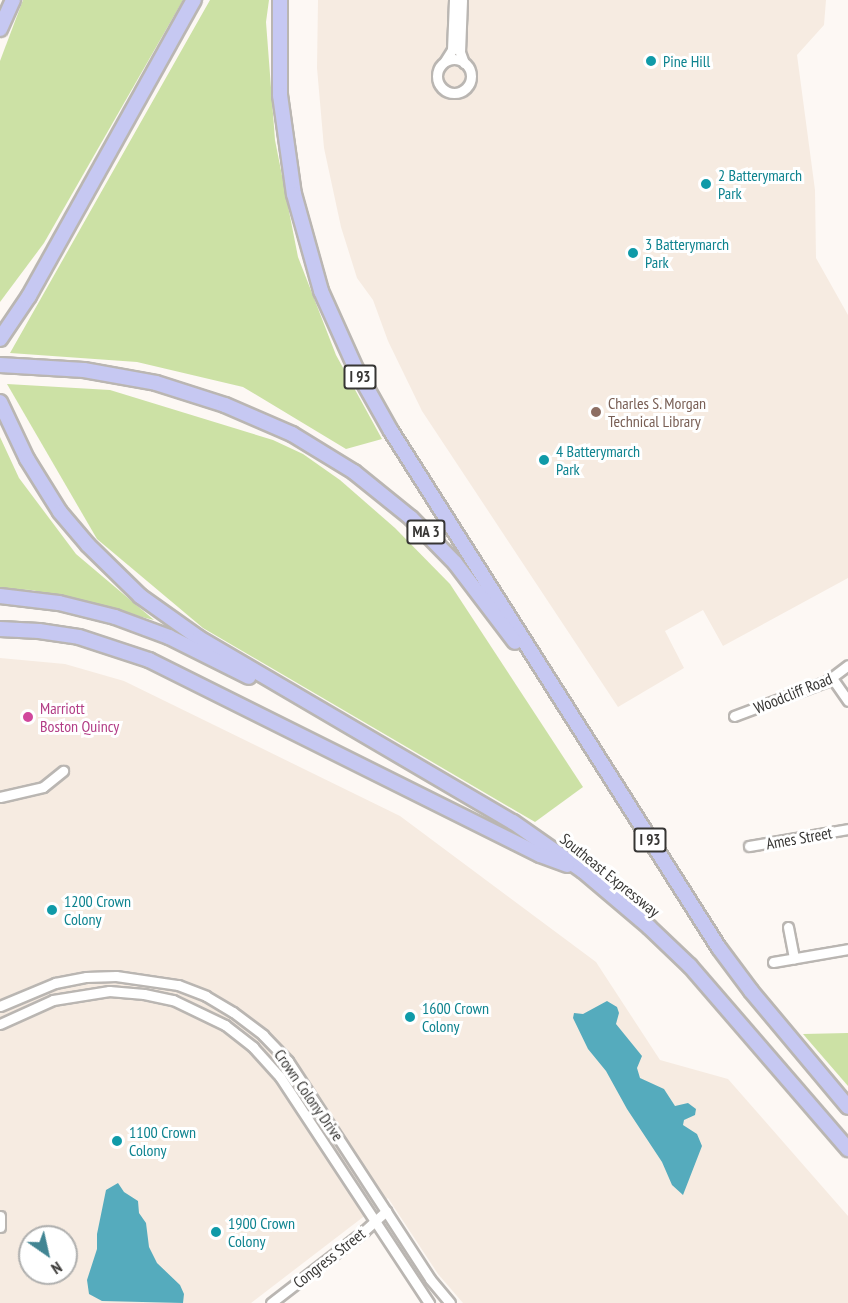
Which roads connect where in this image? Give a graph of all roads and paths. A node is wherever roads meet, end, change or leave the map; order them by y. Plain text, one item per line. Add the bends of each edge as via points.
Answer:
1 (13, 0) edge
2 (194, 0) edge
3 (279, 0) edge
4 (454, 0) edge
5 (462, 0) edge
6 (0, 29) edge
7 (443, 64) junction
8 (466, 65) junction
9 (0, 339) edge
10 (0, 366) edge
11 (0, 402) edge
12 (0, 596) edge
13 (0, 629) edge
14 (848, 665) edge
15 (832, 678) junction
16 (295, 694) junction
17 (848, 701) edge
18 (567, 707) junction
19 (734, 716) dead end
20 (63, 771) dead end
21 (0, 798) edge
22 (848, 829) edge
23 (749, 846) dead end
24 (583, 872) junction
25 (788, 927) dead end
26 (848, 949) edge
27 (794, 958) junction
28 (773, 962) dead end
29 (0, 1006) edge
30 (0, 1024) edge
31 (848, 1107) edge
32 (848, 1149) edge
33 (386, 1211) junction
34 (0, 1216) edge
35 (374, 1222) junction
36 (0, 1227) edge
37 (271, 1303) edge
38 (429, 1303) edge
39 (450, 1303) edge

1 - 6 highway
2 - 9 highway via 29,296
3 - 18 highway, I 93 via 279,81 288,166 304,236 329,310 376,406
4 - 7 street via 452,50
5 - 8 street via 460,52
7 - 8 street via 453,60
7 - 8 street via 438,81 444,90 453,93 469,82
10 - 18 highway, MA 3 via 113,374 191,393 266,421 336,460 389,498 432,538
11 - 16 highway via 42,484 69,523 108,566 169,618
12 - 16 highway via 59,603 122,619
13 - 24 highway via 80,637 142,657 540,855
14 - 15 street, Woodcliff Road
15 - 17 street
15 - 19 street, Woodcliff Road
16 - 24 highway, Southeast Expressway via 513,822
18 - 31 highway, Southeast Expressway / I 93 via 730,964
20 - 21 street via 43,787
22 - 23 street, Ames Street
24 - 32 highway, Southeast Expressway via 685,961
25 - 27 street
26 - 27 street
27 - 28 street
29 - 33 street, Crown Colony Drive via 48,985 101,976 162,981 213,1000 257,1030 288,1061
30 - 35 street, Crown Colony Drive via 52,1000 101,992 159,996 206,1014 242,1037 271,1066
33 - 35 street, Congress Street
33 - 39 street, Crown Colony Drive
34 - 36 street
35 - 37 street, Congress Street
35 - 38 street, Crown Colony Drive

